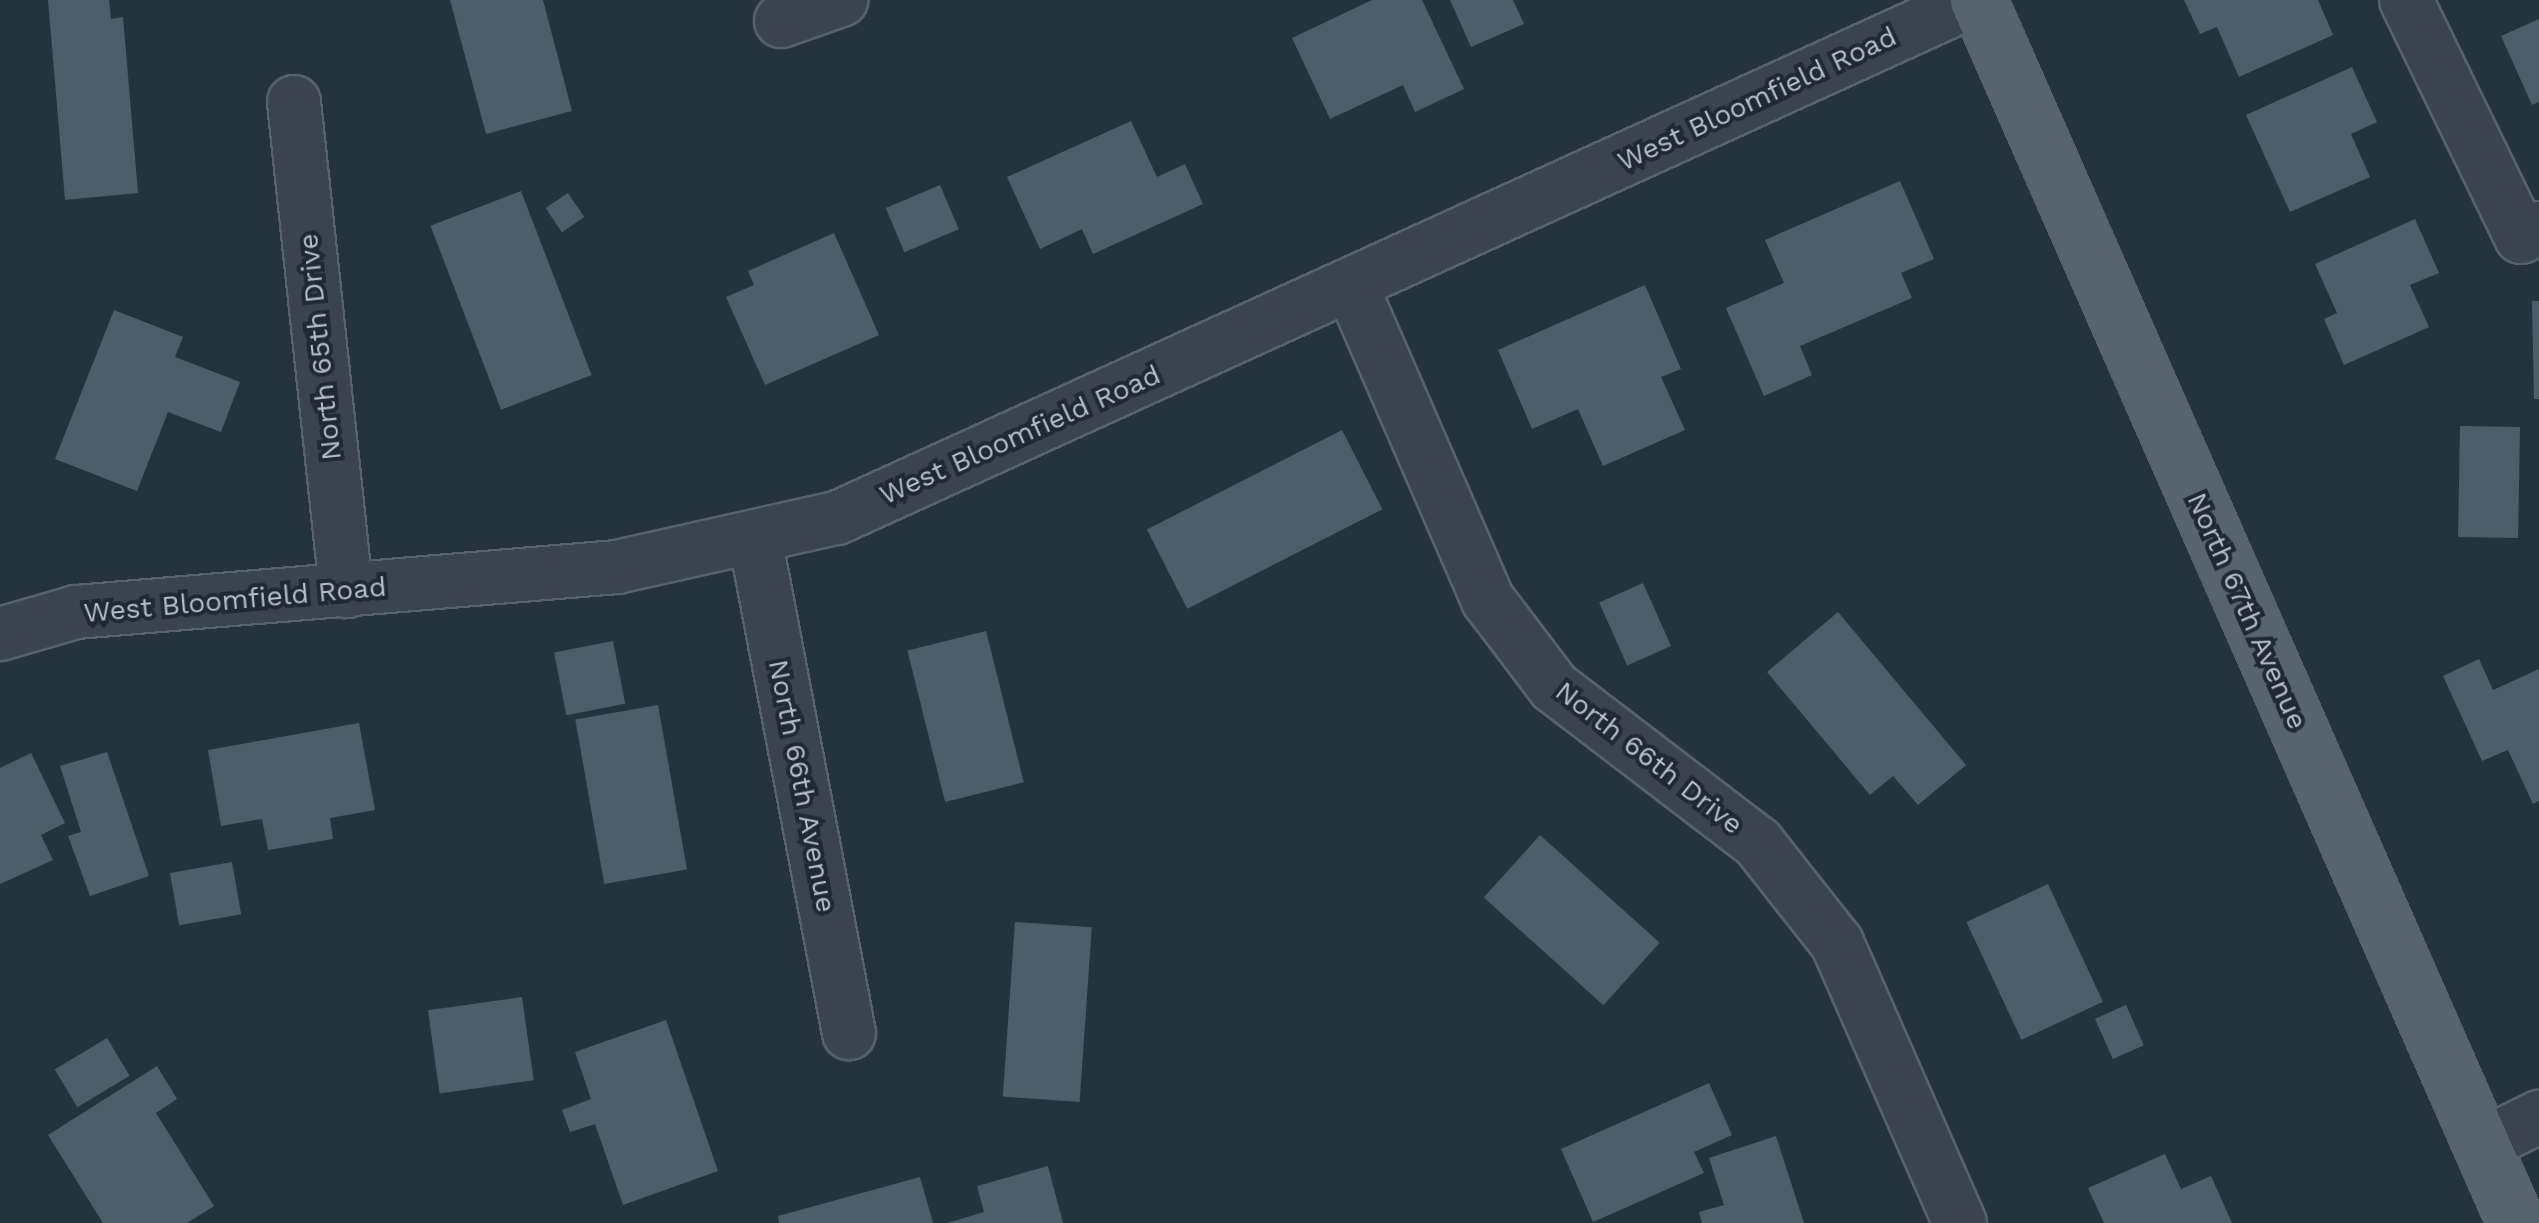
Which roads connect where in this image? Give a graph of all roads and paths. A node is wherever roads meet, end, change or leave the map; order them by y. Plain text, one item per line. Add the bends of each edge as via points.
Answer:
1 (840, 0) edge
2 (1976, 0) edge
3 (2406, 0) edge
4 (782, 21) dead end
5 (294, 102) dead end
6 (2530, 233) edge
7 (1351, 285) junction
8 (755, 538) junction
9 (346, 592) junction
10 (0, 634) edge
11 (849, 1034) dead end
12 (2539, 1117) edge
13 (2482, 1144) junction
14 (1960, 1223) edge
15 (2516, 1223) edge

1 - 4 street
2 - 7 street, West Bloomfield Road
2 - 13 main road, North 67th Avenue
3 - 6 street
5 - 9 street, North 65th Drive
7 - 8 street, West Bloomfield Road via 837,518
7 - 14 street, North 66th Drive via 1488,600 1554,687 1758,842 1838,942
8 - 9 street, West Bloomfield Road via 617,567
8 - 11 street, North 66th Avenue
9 - 10 street, West Bloomfield Road via 76,612
12 - 13 street
13 - 15 main road, North 67th Avenue

